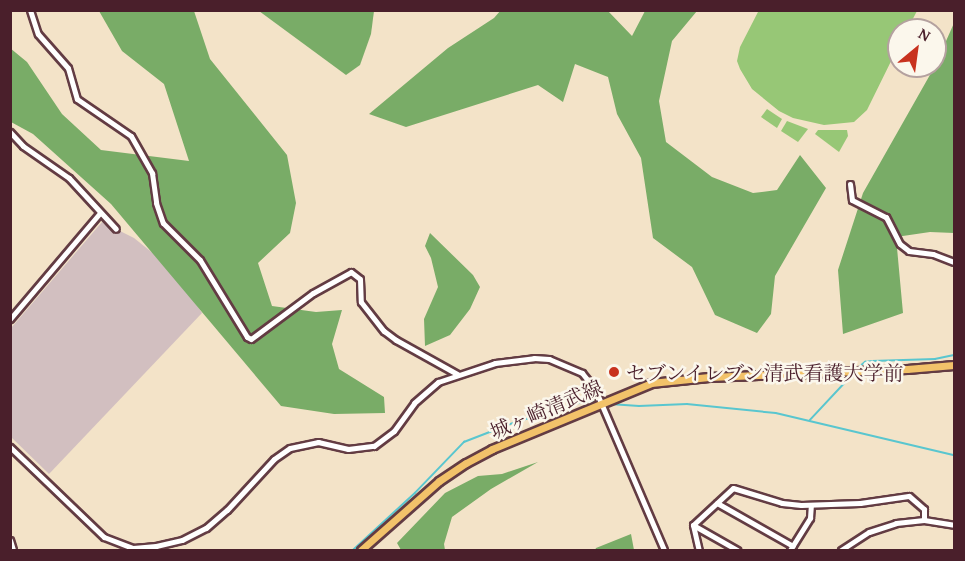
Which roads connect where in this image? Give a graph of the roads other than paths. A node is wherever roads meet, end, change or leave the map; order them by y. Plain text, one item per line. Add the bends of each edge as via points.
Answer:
1 (30, 10) edge
2 (10, 132) edge
3 (850, 184) dead end
4 (99, 214) junction
5 (116, 229) dead end
6 (954, 262) edge
7 (10, 319) edge
8 (954, 365) edge
9 (457, 374) junction
10 (605, 401) junction
11 (10, 447) edge
12 (717, 503) junction
13 (811, 505) junction
14 (924, 520) junction
15 (693, 525) junction
16 (954, 525) edge
17 (10, 540) edge
18 (791, 548) edge
19 (366, 549) edge
20 (13, 550) edge
21 (664, 550) edge
22 (699, 550) edge
23 (737, 550) edge
24 (841, 550) edge

1 - 9 street via 38,34 68,68 77,99 131,136 152,173 160,218 204,266 247,337 251,339 313,293 351,272 360,279 361,302 384,330
2 - 4 street via 23,146 69,178
3 - 6 street via 852,200 886,216 900,244 909,251
4 - 5 street
4 - 7 street
8 - 10 main road, 城ヶ崎清武線 via 670,380
9 - 10 street via 516,359 549,359 582,373
9 - 11 street via 428,389 388,438 366,448 348,449 318,442 290,448 274,459 206,528 182,540 156,546 133,548 104,537
10 - 19 main road, 城ヶ崎清武線 via 466,463 439,481
10 - 21 street
12 - 13 street via 733,488 782,503
12 - 15 street
12 - 18 street
13 - 14 street via 909,496 924,509
13 - 18 street via 810,518
14 - 16 street
14 - 24 street via 868,532
15 - 22 street
15 - 23 street
17 - 20 street

